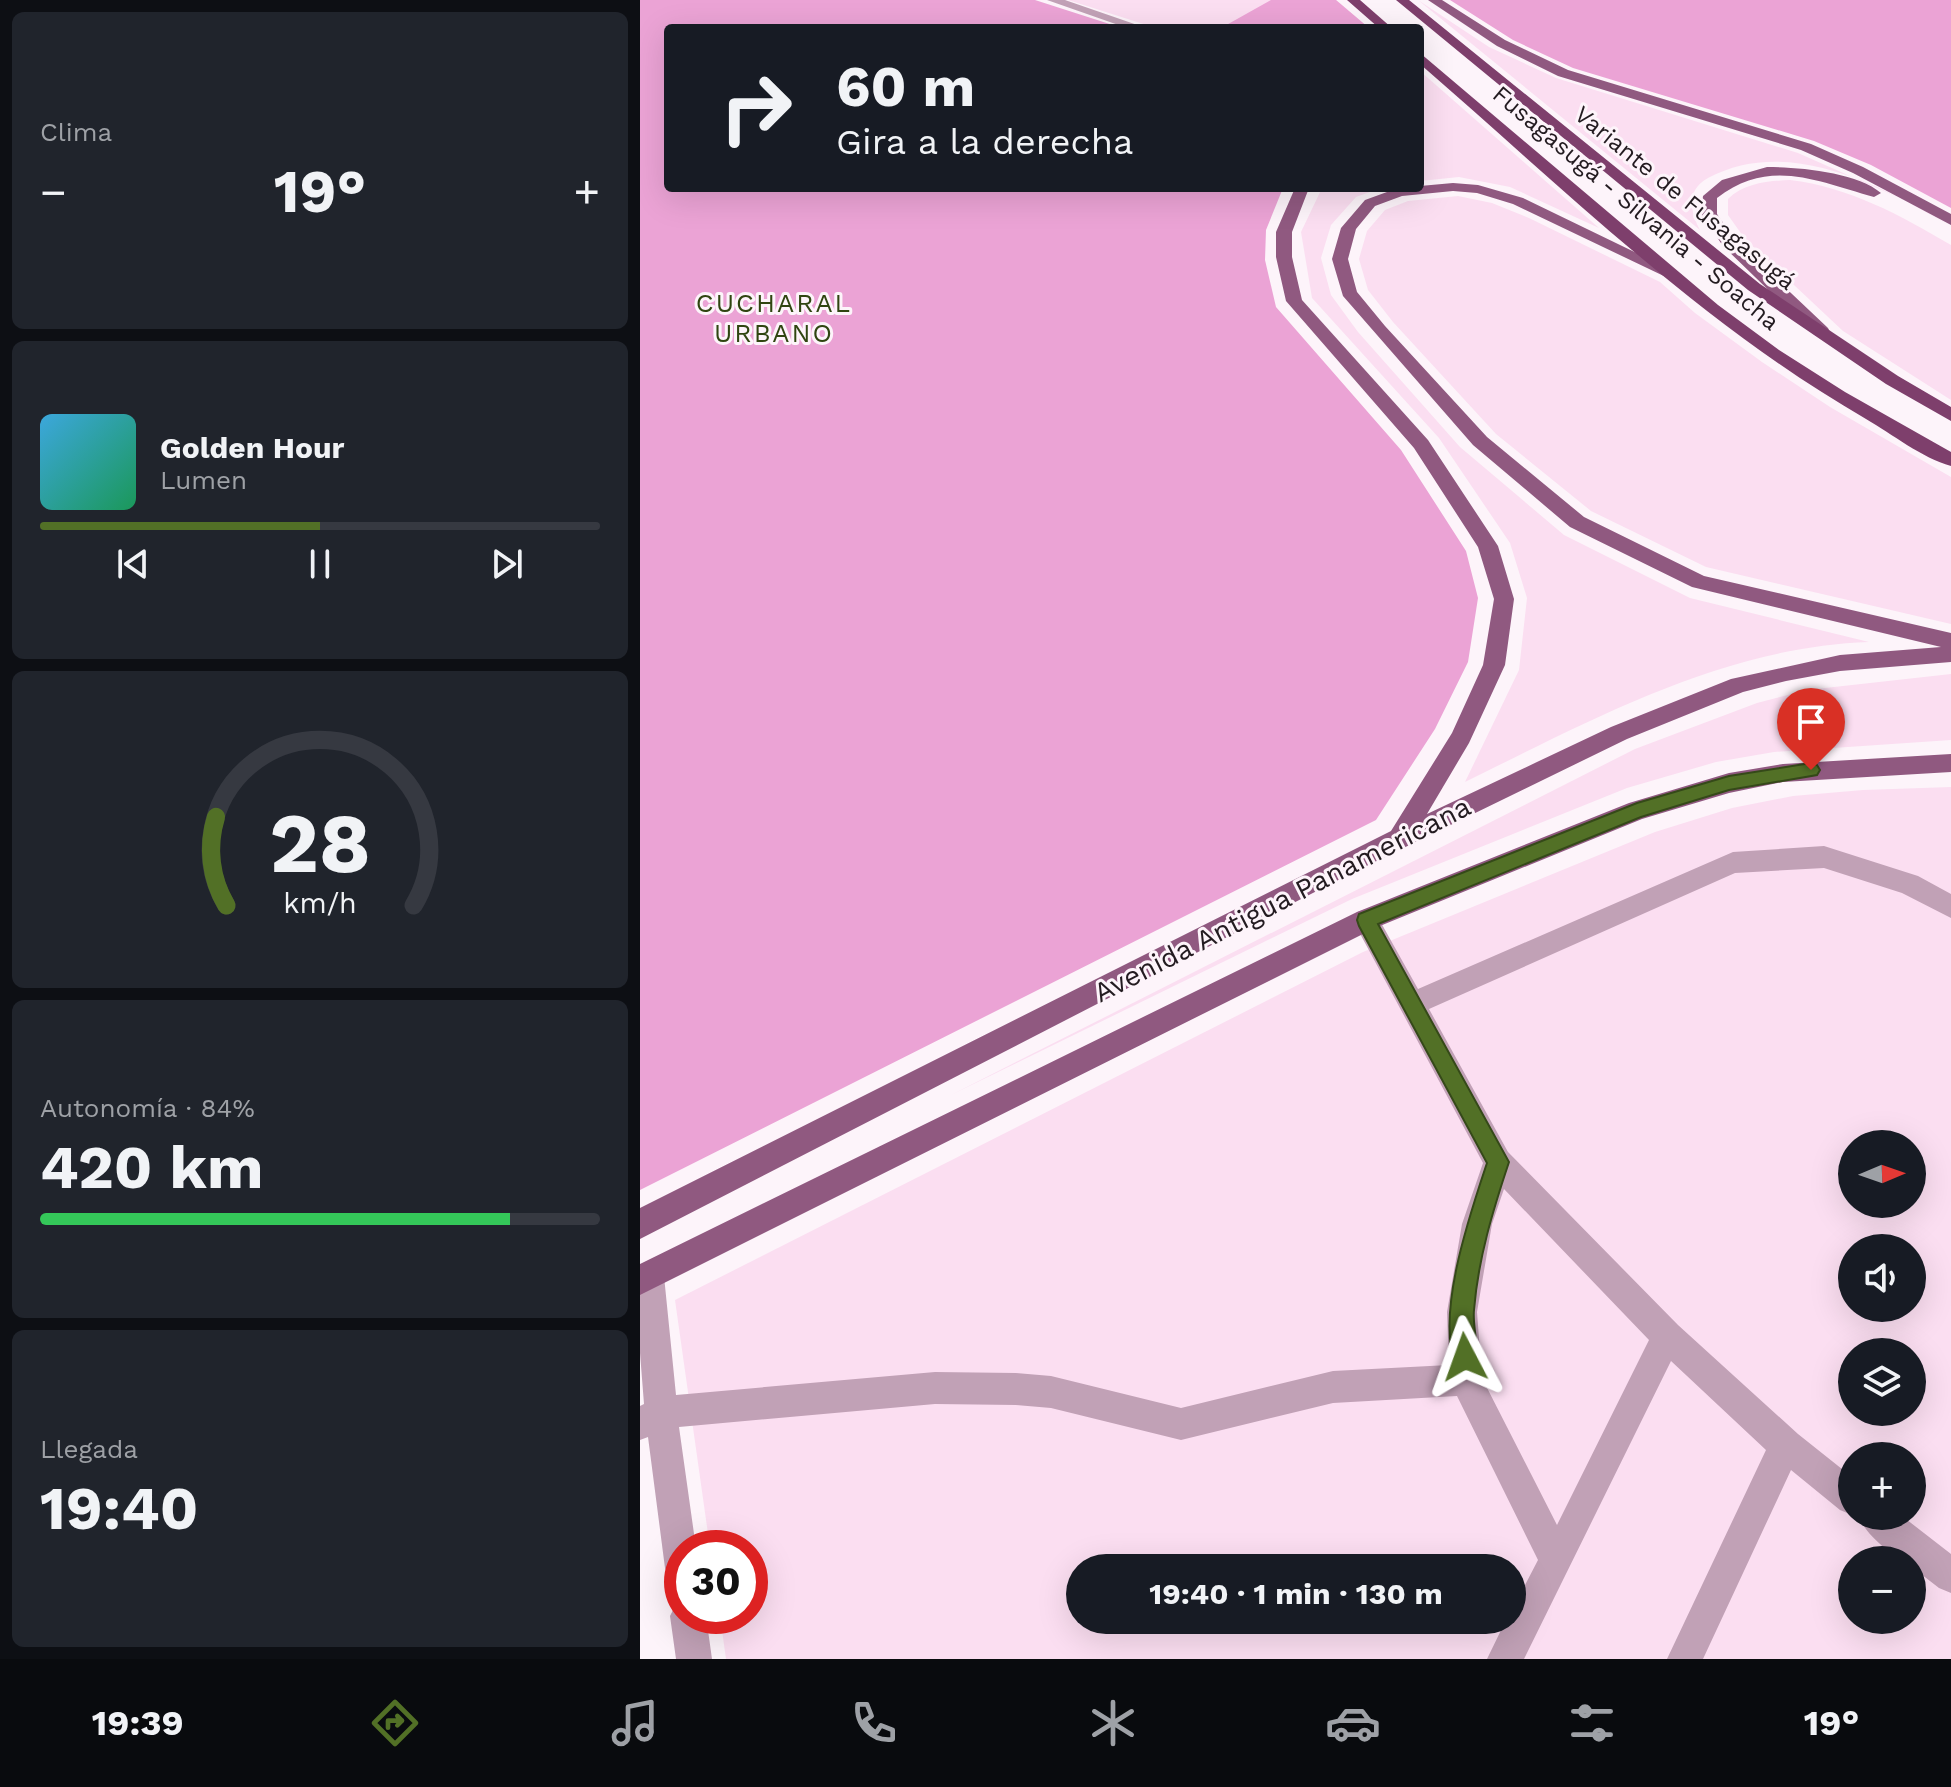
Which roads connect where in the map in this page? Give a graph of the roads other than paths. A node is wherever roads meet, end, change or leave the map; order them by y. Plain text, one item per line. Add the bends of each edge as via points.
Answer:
1 (1053, 0) edge
2 (1353, 0) edge
3 (1402, 0) edge
4 (1434, 0) edge
5 (1128, 24) edge
6 (1381, 24) edge
7 (1424, 60) edge
8 (1424, 190) edge
9 (1300, 192) edge
10 (1400, 192) edge
11 (1951, 220) edge
12 (1951, 232) edge
13 (1674, 275) junction
14 (1827, 336) junction
15 (1951, 415) edge
16 (1951, 460) edge
17 (1951, 641) edge
18 (1951, 654) edge
19 (1951, 763) edge
20 (1399, 839) junction
21 (1951, 907) edge
22 (1366, 920) junction
23 (1410, 1005) junction
24 (1498, 1162) junction
25 (640, 1224) edge
26 (644, 1278) edge
27 (1667, 1336) junction
28 (1466, 1380) junction
29 (651, 1418) edge
30 (1786, 1446) junction
31 (1838, 1487) edge
32 (674, 1530) edge
33 (1893, 1530) edge
34 (1557, 1561) junction
35 (1951, 1576) edge
36 (691, 1634) edge
37 (694, 1659) edge
38 (1505, 1659) edge
39 (1685, 1659) edge

1 - 5 street
2 - 6 highway
3 - 14 highway, Variante de Fusagasugá via 1688,236
4 - 11 main road via 1501,43 1563,73 1806,147
7 - 13 highway, Fusagasugá - Silvania - Soacha
8 - 13 main road via 1478,189 1518,201
9 - 20 main road via 1284,232 1294,301 1421,444 1488,546 1504,599 1494,665 1461,737
10 - 17 main road via 1370,203 1349,228 1340,259 1349,293 1480,441 1577,522 1699,582
12 - 14 main road via 1859,187 1808,173 1762,173 1720,186 1710,196 1709,214 1718,229
13 - 16 highway, Fusagasugá - Silvania - Soacha via 1773,354
14 - 15 highway, Variante de Fusagasugá
18 - 20 main road, Avenida Antigua Panamericana via 1840,663 1739,685 1619,733
19 - 22 main road, Avenida Antigua Panamericana via 1849,767 1729,783 1637,810
20 - 25 main road, Avenida Antigua Panamericana
21 - 23 street via 1909,884 1824,857 1733,863
22 - 23 street
22 - 26 main road, Avenida Antigua Panamericana
23 - 24 street
24 - 27 street
24 - 28 street via 1477,1224 1462,1312
26 - 29 street
27 - 30 street
27 - 34 street
28 - 29 street via 1333,1387 1181,1424 1051,1392 935,1388
28 - 34 street
29 - 32 street
30 - 31 street
30 - 39 street
33 - 35 street
34 - 38 street
36 - 37 street

